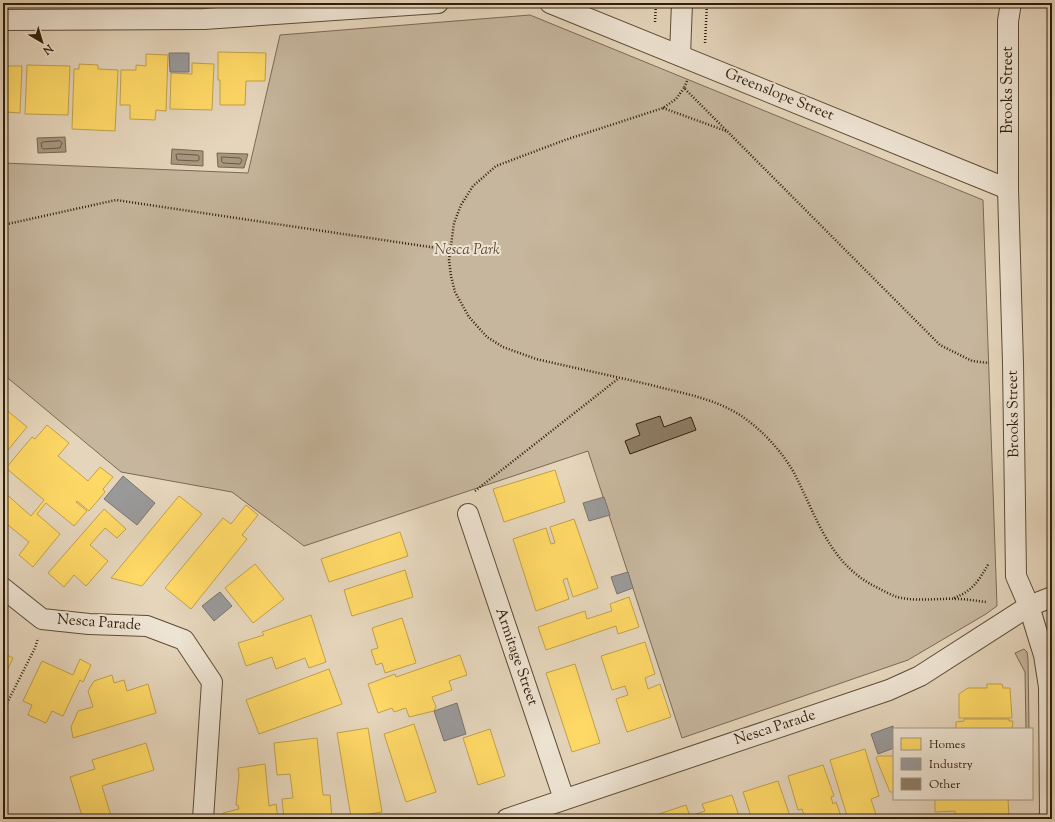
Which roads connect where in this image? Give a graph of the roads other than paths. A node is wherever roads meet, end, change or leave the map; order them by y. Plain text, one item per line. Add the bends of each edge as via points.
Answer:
1 (438, 3) edge
2 (550, 3) edge
3 (682, 3) edge
4 (1011, 3) edge
5 (206, 11) edge
6 (3, 20) edge
7 (680, 55) junction
8 (1008, 189) junction
9 (468, 514) dead end
10 (3, 588) edge
11 (1052, 597) edge
12 (1029, 606) junction
13 (564, 799) junction
14 (203, 819) edge
15 (507, 819) edge
16 (1050, 819) edge

1 - 5 street
2 - 7 street, Greenslope Street
3 - 7 street
4 - 8 street, Brooks Street via 1008,21
5 - 6 street
7 - 8 street, Greenslope Street
8 - 12 street, Brooks Street via 1016,576
9 - 13 street, Armitage Street
10 - 14 street, Nesca Parade via 42,619 147,626 184,640 212,682
11 - 12 street, Nesca Parade
12 - 13 street, Nesca Parade via 920,676 889,690
12 - 16 street, Brooks Street via 1044,655 1049,687
13 - 15 street, Nesca Parade

